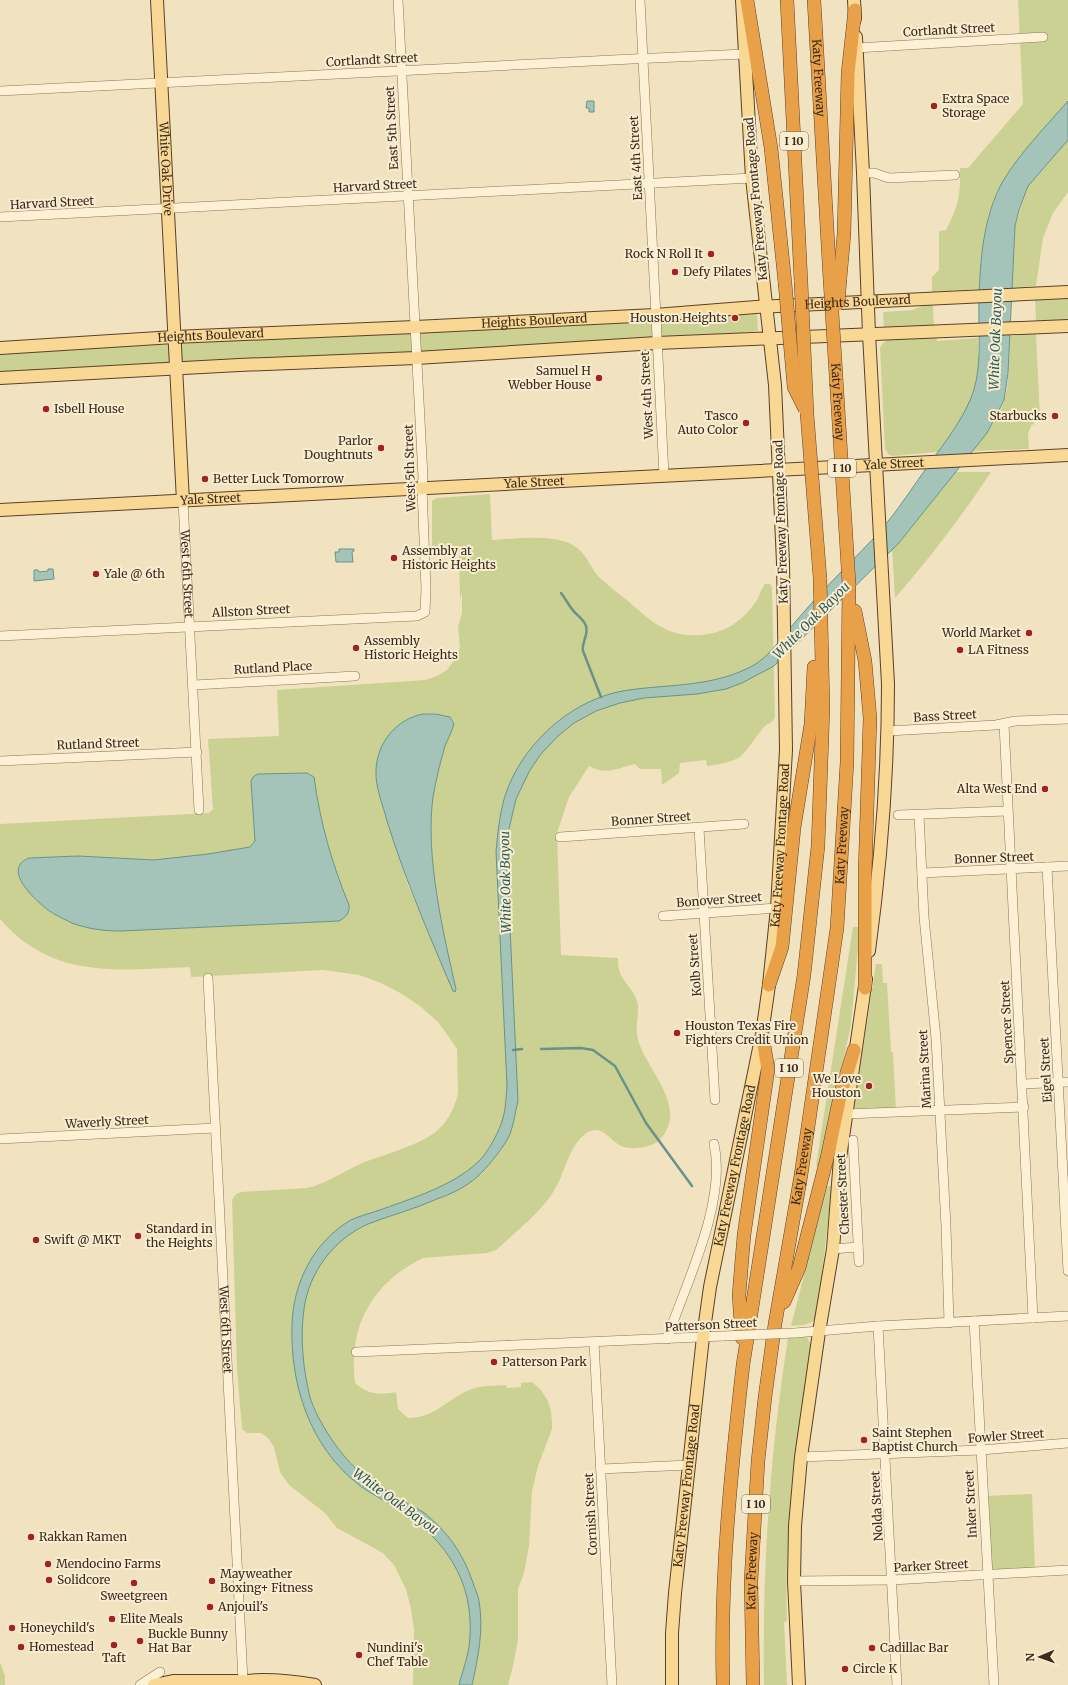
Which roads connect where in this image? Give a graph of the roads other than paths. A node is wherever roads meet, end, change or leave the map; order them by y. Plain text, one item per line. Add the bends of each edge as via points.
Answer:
1 (157, 0) edge
2 (398, 0) edge
3 (640, 0) edge
4 (742, 0) edge
5 (747, 0) edge
6 (787, 0) edge
7 (814, 0) edge
8 (854, 5) edge
9 (1043, 37) dead end
10 (856, 48) junction
11 (745, 54) junction
12 (643, 58) junction
13 (401, 70) junction
14 (161, 83) junction
15 (0, 92) edge
16 (863, 173) junction
17 (955, 175) dead end
18 (752, 178) junction
19 (649, 184) junction
20 (409, 196) junction
21 (168, 209) junction
22 (0, 217) edge
23 (835, 280) junction
24 (1068, 292) edge
25 (868, 303) junction
26 (766, 307) junction
27 (655, 315) junction
28 (1068, 326) edge
29 (415, 327) junction
30 (869, 334) junction
31 (174, 337) junction
32 (769, 338) junction
33 (657, 343) junction
34 (0, 348) edge
35 (416, 358) junction
36 (177, 369) junction
37 (0, 378) edge
38 (807, 414) junction
39 (1068, 455) edge
40 (876, 464) junction
41 (780, 470) junction
42 (664, 475) junction
43 (422, 488) junction
44 (183, 501) junction
45 (0, 510) edge
46 (820, 578) junction
47 (850, 584) junction
48 (427, 608) joint
49 (190, 626) junction
50 (0, 636) edge
51 (354, 676) dead end
52 (194, 684) junction
53 (1068, 719) edge
54 (1004, 724) junction
55 (888, 731) junction
56 (197, 752) junction
57 (0, 761) edge
58 (200, 810) dead end
59 (1007, 811) junction
60 (898, 815) dead end
61 (919, 815) junction
62 (744, 824) dead end
63 (699, 828) junction
64 (560, 837) dead end
65 (1068, 866) edge
66 (1047, 867) junction
67 (1010, 869) junction
68 (922, 873) junction
69 (777, 908) junction
70 (703, 913) junction
71 (663, 916) dead end
72 (208, 978) dead end
73 (769, 985) junction
74 (865, 988) junction
75 (762, 1034) junction
76 (854, 1050) junction
77 (1063, 1082) edge
78 (1023, 1084) junction
79 (715, 1100) dead end
80 (1024, 1107) junction
81 (939, 1111) junction
82 (846, 1114) junction
83 (215, 1128) junction
84 (0, 1139) edge
85 (852, 1140) dead end
86 (714, 1144) dead end
87 (858, 1247) junction
88 (833, 1249) junction
89 (859, 1262) dead end
90 (1068, 1271) edge
91 (1068, 1316) edge
92 (1033, 1318) junction
93 (974, 1321) junction
94 (948, 1323) junction
95 (775, 1324) junction
96 (878, 1326) junction
97 (818, 1332) junction
98 (703, 1338) junction
99 (667, 1339) junction
100 (594, 1342) junction
101 (356, 1352) dead end
102 (743, 1365) junction
103 (1068, 1443) edge
104 (981, 1450) junction
105 (886, 1454) junction
106 (801, 1457) junction
107 (689, 1465) junction
108 (601, 1469) junction
109 (1068, 1570) edge
110 (987, 1575) junction
111 (892, 1580) junction
112 (794, 1581) junction
113 (160, 1672) dead end
114 (243, 1681) junction
115 (140, 1685) edge
116 (154, 1685) edge
117 (228, 1685) edge
118 (315, 1685) edge
119 (612, 1685) edge
120 (672, 1685) edge
121 (723, 1685) edge
122 (754, 1685) edge
123 (799, 1685) edge
124 (898, 1685) edge
125 (994, 1685) edge

1 - 14 main road, White Oak Drive
2 - 13 street, East 5th Street
3 - 12 street, East 4th Street
4 - 11 main road, Katy Freeway Frontage Road
5 - 38 highway, bridge via 771,148 794,387
6 - 38 highway, Katy Freeway / I 10, bridge
7 - 23 highway, Katy Freeway / I 10
8 - 10 main road
8 - 23 highway via 848,73 844,234
9 - 10 street, Cortlandt Street
10 - 16 main road
11 - 12 street, Cortlandt Street
11 - 18 main road, Katy Freeway Frontage Road
12 - 13 street, Cortlandt Street
12 - 19 street, East 4th Street
13 - 14 street, Cortlandt Street
13 - 20 street, East 5th Street
14 - 15 street, Cortlandt Street
14 - 21 main road, White Oak Drive
16 - 17 street via 874,173 889,178
16 - 25 main road
18 - 19 street, Harvard Street
18 - 26 main road, Katy Freeway Frontage Road
19 - 20 street, Harvard Street
19 - 27 street, East 4th Street
20 - 21 street, Harvard Street
20 - 29 street, East 5th Street
21 - 22 street, Harvard Street
21 - 31 main road, White Oak Drive
23 - 47 highway, Katy Freeway / I 10, bridge via 834,351
24 - 25 main road, Heights Boulevard
25 - 26 main road, Heights Boulevard
25 - 30 main road
26 - 27 main road, Heights Boulevard
26 - 32 main road, Katy Freeway Frontage Road
27 - 29 main road, Heights Boulevard
27 - 33 street, West 4th Street
28 - 30 main road
29 - 31 main road, Heights Boulevard
29 - 35 street, West 5th Street
30 - 32 main road
30 - 40 main road
31 - 34 main road, Heights Boulevard
31 - 36 main road, West 6th Street
32 - 33 main road
32 - 41 main road, Katy Freeway Frontage Road via 775,385
33 - 35 main road
33 - 42 street, West 4th Street
35 - 36 main road
35 - 43 street, West 5th Street
36 - 37 main road
36 - 44 main road, West 6th Street
38 - 46 highway, Katy Freeway / I 10, bridge
39 - 40 main road, Yale Street
40 - 41 main road, Yale Street
40 - 55 main road via 886,636
41 - 42 main road, Yale Street
41 - 69 main road, Katy Freeway Frontage Road via 786,750
42 - 43 main road, Yale Street
43 - 44 main road, Yale Street
43 - 48 street, West 5th Street
44 - 45 main road, Yale Street
44 - 49 street, West 6th Street
46 - 73 highway via 811,724 794,828 782,947
46 - 102 highway, Katy Freeway / I 10 via 823,708 818,846 808,945
47 - 74 highway via 865,661 870,718 865,873
47 - 95 highway, Katy Freeway / I 10 via 848,762 837,928 801,1175
48 - 49 street, Allston Street via 426,612 417,616
49 - 50 street, Allston Street
49 - 52 street, West 6th Street
51 - 52 street, Rutland Place
52 - 56 street, West 6th Street
53 - 54 street, Bass Street via 1015,721
54 - 55 street, Bass Street
54 - 59 street, Spencer Street
55 - 74 main road via 884,814
56 - 57 street, Rutland Street
56 - 58 street, West 6th Street
59 - 61 street
59 - 67 street, Spencer Street
60 - 61 street
61 - 68 street, Marina Street
62 - 63 street, Bonner Street
63 - 64 street, Bonner Street
63 - 70 street, Kolb Street
65 - 66 street, Bonner Street
66 - 67 street, Bonner Street
66 - 77 street, Eigel Street
67 - 68 street, Bonner Street
67 - 78 street, Spencer Street
68 - 81 street, Marina Street via 926,941 932,982
69 - 70 street, Bonover Street
69 - 73 main road, Katy Freeway Frontage Road
70 - 71 street, Bonover Street
70 - 79 street, Kolb Street
72 - 83 street, West 6th Street
73 - 75 main road, Katy Freeway Frontage Road
74 - 76 main road
75 - 98 main road, Katy Freeway Frontage Road via 719,1243
75 - 102 highway via 768,1069 744,1235 739,1295
76 - 82 main road
76 - 95 highway via 841,1092 799,1268
77 - 78 street
77 - 90 street, Eigel Street
78 - 80 street, Spencer Street
80 - 81 street
80 - 92 street, Spencer Street
81 - 82 street
81 - 94 street, Marina Street via 946,1226
82 - 88 main road
83 - 84 street, Waverly Street
83 - 114 street, West 6th Street
85 - 87 street, Chester Street
86 - 99 street via 718,1167 713,1200 704,1235
87 - 88 street, Chester Street
87 - 89 street, Chester Street
88 - 97 main road
91 - 92 street, Patterson Street
92 - 93 street, Patterson Street
93 - 94 street, Patterson Street
93 - 104 street, Inker Street
94 - 96 street, Patterson Street
95 - 122 highway, Katy Freeway / I 10 via 758,1461 752,1581
96 - 97 street, Patterson Street
96 - 105 street, Nolda Street
97 - 98 street, Patterson Street, bridge
97 - 106 main road
98 - 99 street, Patterson Street
98 - 107 main road, Katy Freeway Frontage Road
99 - 100 street, Patterson Street
100 - 101 street, Patterson Street
100 - 108 street, Cornish Street
102 - 121 highway, Katy Freeway / I 10 via 729,1506 722,1647
103 - 104 street, Fowler Street
104 - 105 street, Fowler Street
104 - 110 street, Inker Street
105 - 106 street, Fowler Street
105 - 111 street, Nolda Street
106 - 112 main road via 795,1526
107 - 108 street
107 - 120 main road, Katy Freeway Frontage Road via 675,1593
108 - 119 street, Cornish Street
109 - 110 street, Parker Street
110 - 111 street, Parker Street
110 - 125 street, Inker Street
111 - 112 street, Parker Street
111 - 124 street, Nolda Street
112 - 123 main road
113 - 115 street
114 - 116 main road via 173,1681
114 - 117 main road
114 - 118 main road via 292,1681

